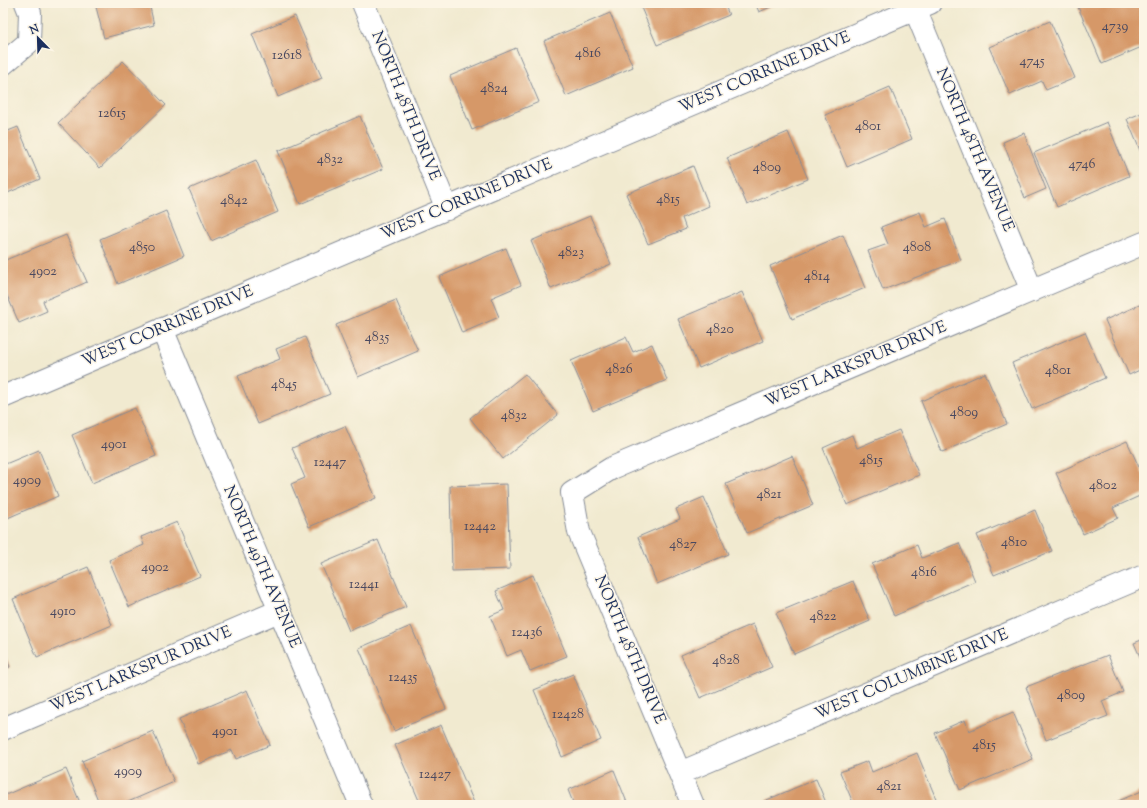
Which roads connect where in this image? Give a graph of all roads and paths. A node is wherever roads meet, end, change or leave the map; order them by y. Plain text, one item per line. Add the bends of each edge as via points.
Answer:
1 (26, 3) edge
2 (363, 3) edge
3 (922, 6) edge
4 (3, 64) edge
5 (447, 209) junction
6 (1144, 243) edge
7 (1032, 291) junction
8 (162, 329) junction
9 (3, 397) edge
10 (572, 493) joint
11 (1144, 576) edge
12 (280, 611) junction
13 (3, 729) edge
14 (680, 773) junction
15 (361, 805) edge
16 (693, 805) edge

1 - 4 street via 30,13 29,42
2 - 5 street, NORTH 48TH DRIVE
3 - 5 street, WEST CORRINE DRIVE
3 - 7 street, NORTH 48TH AVENUE
5 - 8 street, WEST CORRINE DRIVE
6 - 7 street, WEST LARKSPUR DRIVE
7 - 10 street, WEST LARKSPUR DRIVE via 612,468
8 - 9 street, WEST CORRINE DRIVE
8 - 12 street, NORTH 49TH AVENUE
10 - 14 street, NORTH 48TH DRIVE via 579,532
11 - 14 street, WEST COLUMBINE DRIVE
12 - 13 street, WEST LARKSPUR DRIVE
12 - 15 street, NORTH 49TH AVENUE
14 - 16 street, NORTH 48TH DRIVE

